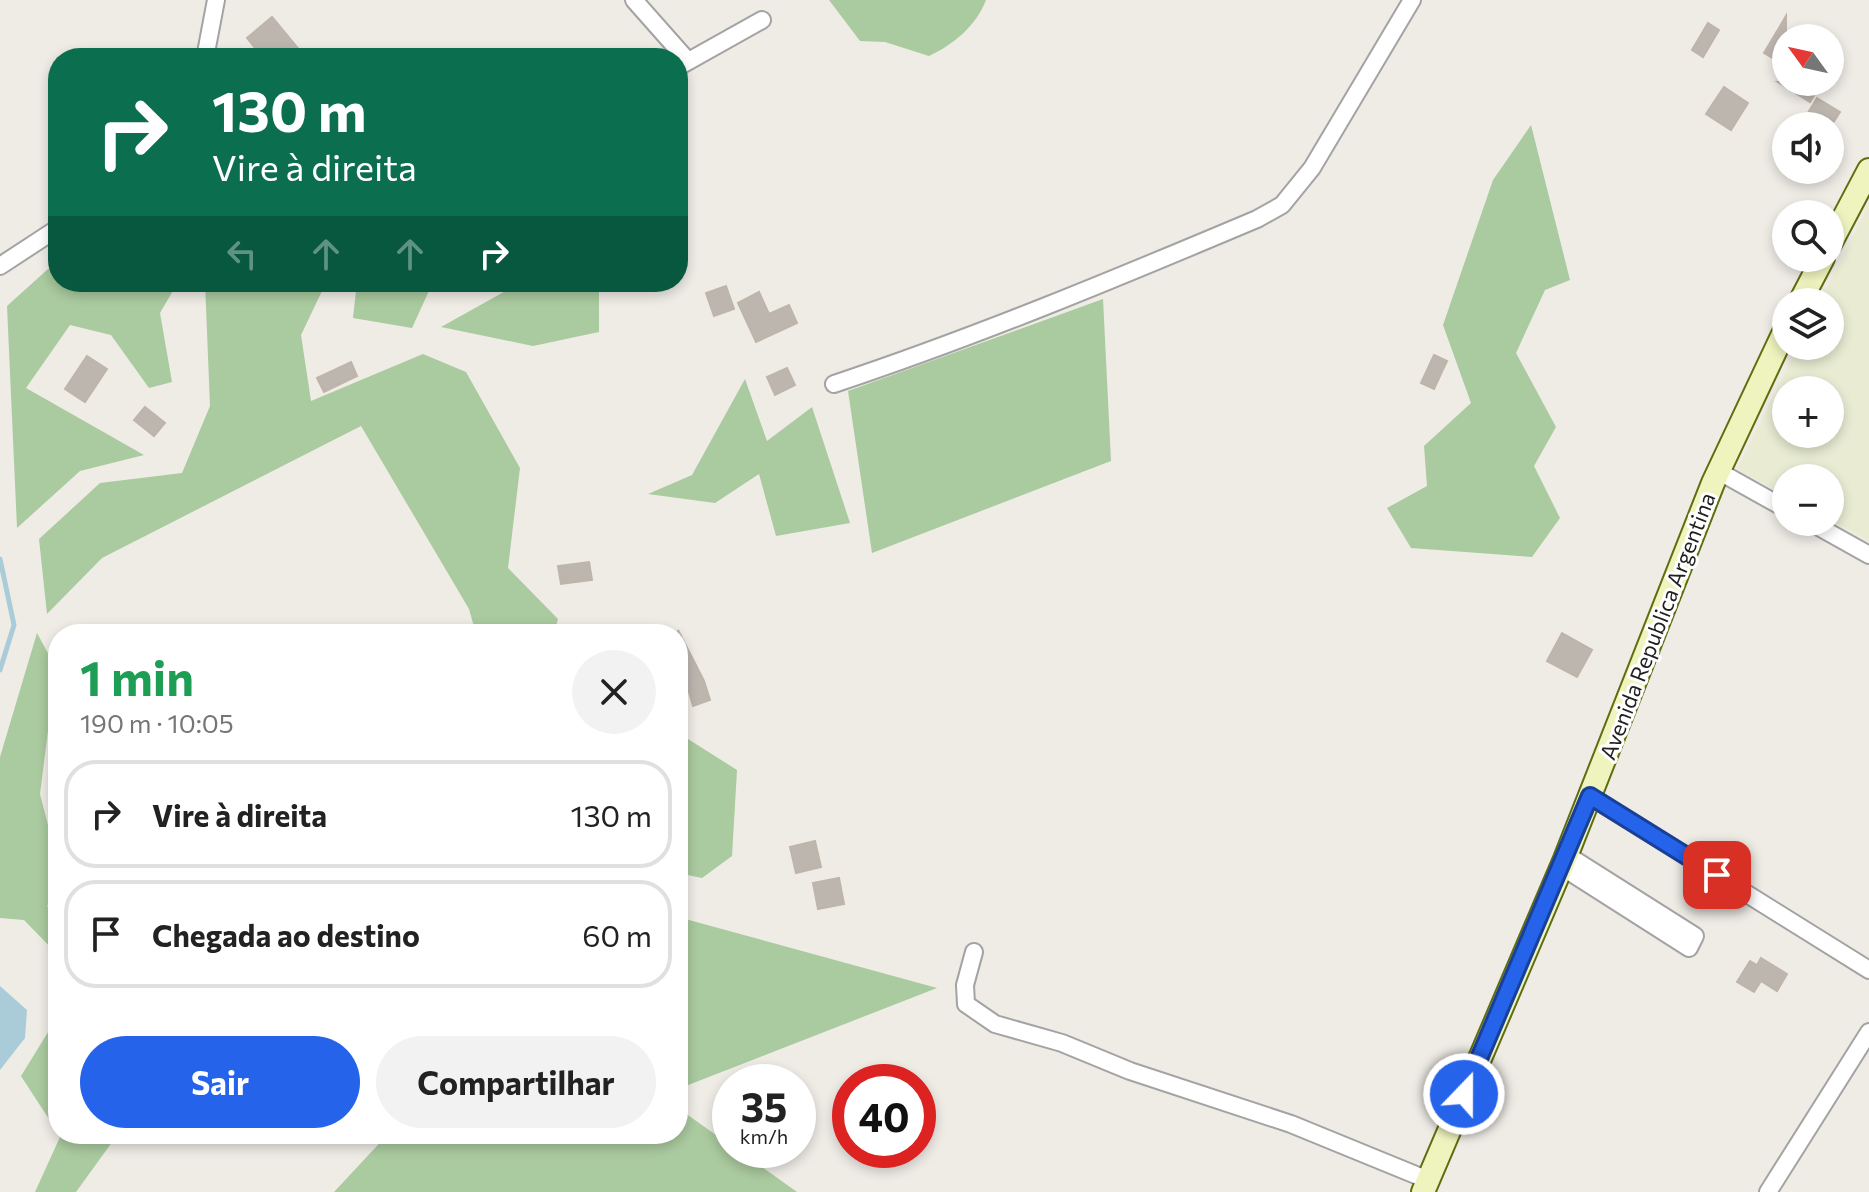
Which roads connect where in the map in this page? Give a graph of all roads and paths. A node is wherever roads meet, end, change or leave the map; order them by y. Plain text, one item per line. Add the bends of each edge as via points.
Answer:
1 (216, 0) edge
2 (634, 0) edge
3 (1412, 0) edge
4 (762, 20) dead end
5 (207, 48) edge
6 (671, 48) edge
7 (688, 61) edge
8 (1869, 170) edge
9 (1844, 217) edge
10 (48, 235) edge
11 (3, 265) edge
12 (1772, 357) edge
13 (834, 384) dead end
14 (1718, 471) junction
15 (1772, 501) edge
16 (1835, 536) edge
17 (1869, 555) edge
18 (1590, 796) junction
19 (1564, 861) junction
20 (974, 952) dead end
21 (1869, 970) edge
22 (1869, 1032) edge
23 (1426, 1186) edge
24 (1768, 1192) edge

1 - 5 street
2 - 6 street
3 - 13 street via 1312,168 1282,205 1058,303
4 - 7 street
8 - 9 street
10 - 11 street
12 - 14 street, Avenida Republica Argentina
14 - 15 street
14 - 18 street, Avenida Republica Argentina
16 - 17 street
18 - 19 street, Avenida Republica Argentina
18 - 21 street
19 - 19 street via 1695,936 1689,948
19 - 23 street, Avenida Republica Argentina
20 - 23 street via 966,1004 995,1024 1291,1124
22 - 24 street

